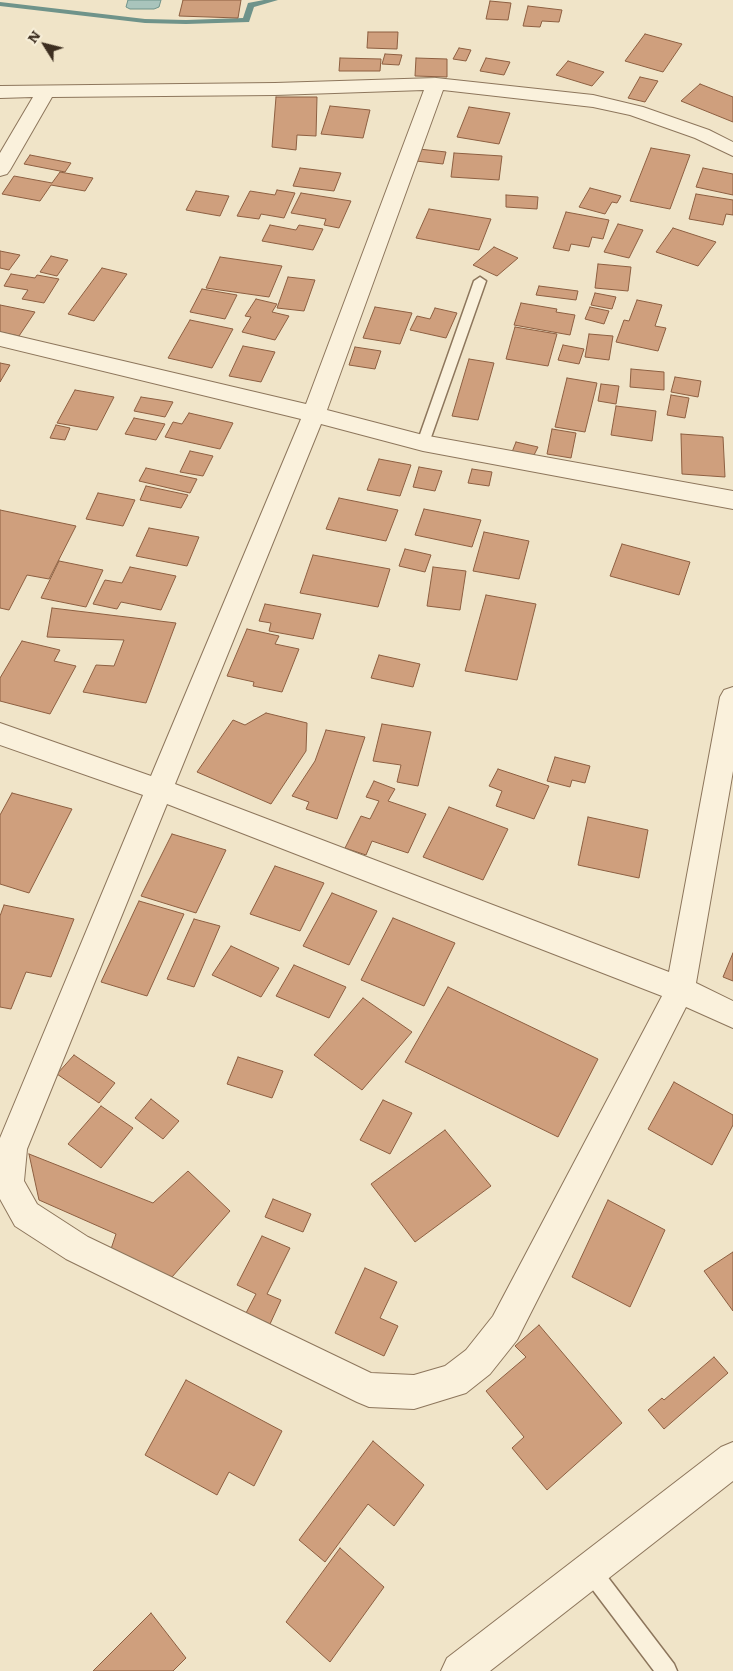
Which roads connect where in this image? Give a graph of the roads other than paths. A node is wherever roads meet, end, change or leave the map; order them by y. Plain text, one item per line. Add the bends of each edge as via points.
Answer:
1 (436, 84) junction
2 (0, 92) edge
3 (45, 92) junction
4 (733, 150) edge
5 (0, 170) edge
6 (480, 281) dead end
7 (0, 339) edge
8 (314, 414) junction
9 (423, 443) junction
10 (733, 500) edge
11 (733, 697) edge
12 (0, 734) edge
13 (160, 790) junction
14 (680, 990) junction
15 (733, 1015) edge
16 (733, 1459) edge
17 (590, 1570) junction
18 (460, 1671) edge
19 (667, 1671) edge

1 - 3 street
1 - 4 street via 610,105 702,134
1 - 8 street
2 - 3 street
3 - 5 street
6 - 9 lane
7 - 8 street
8 - 9 street
8 - 13 street
9 - 10 street
11 - 14 street
12 - 13 street
13 - 14 street
13 - 14 street via 11,1149 8,1183 26,1215 77,1248 369,1390 414,1392 454,1381 478,1362 505,1328
14 - 15 street
16 - 17 street
17 - 18 street
17 - 19 lane

